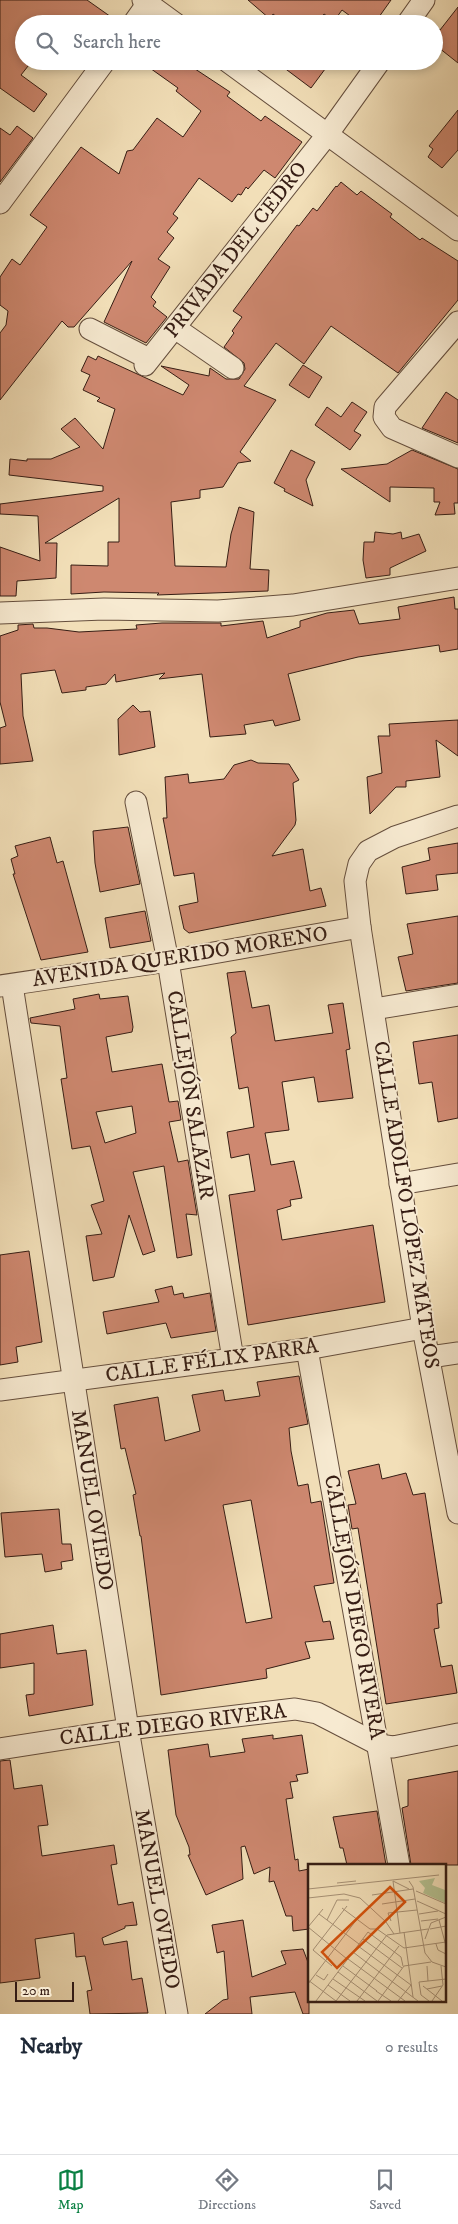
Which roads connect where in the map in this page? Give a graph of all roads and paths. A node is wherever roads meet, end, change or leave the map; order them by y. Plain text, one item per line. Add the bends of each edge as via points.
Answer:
1 (424, 0) edge
2 (147, 1) edge
3 (138, 15) edge
4 (165, 15) edge
5 (413, 15) edge
6 (98, 70) edge
7 (239, 70) edge
8 (374, 70) edge
9 (327, 135) junction
10 (0, 203) edge
11 (458, 230) edge
12 (458, 322) edge
13 (175, 328) junction
14 (90, 329) dead end
15 (232, 368) dead end
16 (458, 457) edge
17 (458, 578) edge
18 (0, 613) edge
19 (136, 802) dead end
20 (458, 816) edge
21 (360, 927) junction
22 (168, 961) junction
23 (6, 986) edge
24 (458, 995) edge
25 (374, 1009) junction
26 (458, 1174) edge
27 (400, 1184) junction
28 (424, 1328) junction
29 (307, 1348) junction
30 (458, 1353) edge
31 (430, 1358) junction
32 (233, 1359) junction
33 (74, 1380) junction
34 (0, 1390) edge
35 (458, 1513) edge
36 (128, 1730) junction
37 (458, 1734) edge
38 (379, 1745) junction
39 (0, 1748) edge
40 (399, 1864) edge
41 (177, 2014) edge

1 - 5 street
2 - 3 street
2 - 4 street
6 - 10 street
7 - 9 street
8 - 9 street, PRIVADA DEL CEDRO
9 - 11 street
9 - 13 street, PRIVADA DEL CEDRO
12 - 16 street via 384,408 384,417 392,428
13 - 14 street, PRIVADA DEL CEDRO via 147,362
13 - 15 street
17 - 18 street via 293,605 218,611 104,608
19 - 22 street, CALLEJÓN SALAZAR
20 - 21 street, CALLE ADOLFO LÓPEZ MATEOS via 394,836 368,851 359,864 355,882
21 - 22 street, AVENIDA QUERIDO MORENO
21 - 25 street, CALLE ADOLFO LÓPEZ MATEOS
22 - 23 street, AVENIDA QUERIDO MORENO
22 - 32 street, CALLEJÓN SALAZAR
23 - 33 street, MANUEL OVIEDO
24 - 25 street
25 - 27 street, CALLE ADOLFO LÓPEZ MATEOS
26 - 27 street
27 - 28 street, CALLE ADOLFO LÓPEZ MATEOS
28 - 29 street, CALLE FÉLIX PARRA
28 - 31 street, CALLE ADOLFO LÓPEZ MATEOS
29 - 32 street, CALLE FÉLIX PARRA
29 - 38 street, CALLEJÓN DIEGO RIVERA
30 - 31 street
31 - 35 street, CALLE ADOLFO LÓPEZ MATEOS
32 - 33 street, CALLE FÉLIX PARRA
33 - 34 street, CALLE FÉLIX PARRA
33 - 36 street, MANUEL OVIEDO
36 - 38 street, CALLE DIEGO RIVERA via 295,1709 317,1713
36 - 39 street, CALLE DIEGO RIVERA
36 - 41 street, MANUEL OVIEDO
37 - 38 street, CALLE DIEGO RIVERA via 393,1747
38 - 40 street, CALLEJÓN DIEGO RIVERA

